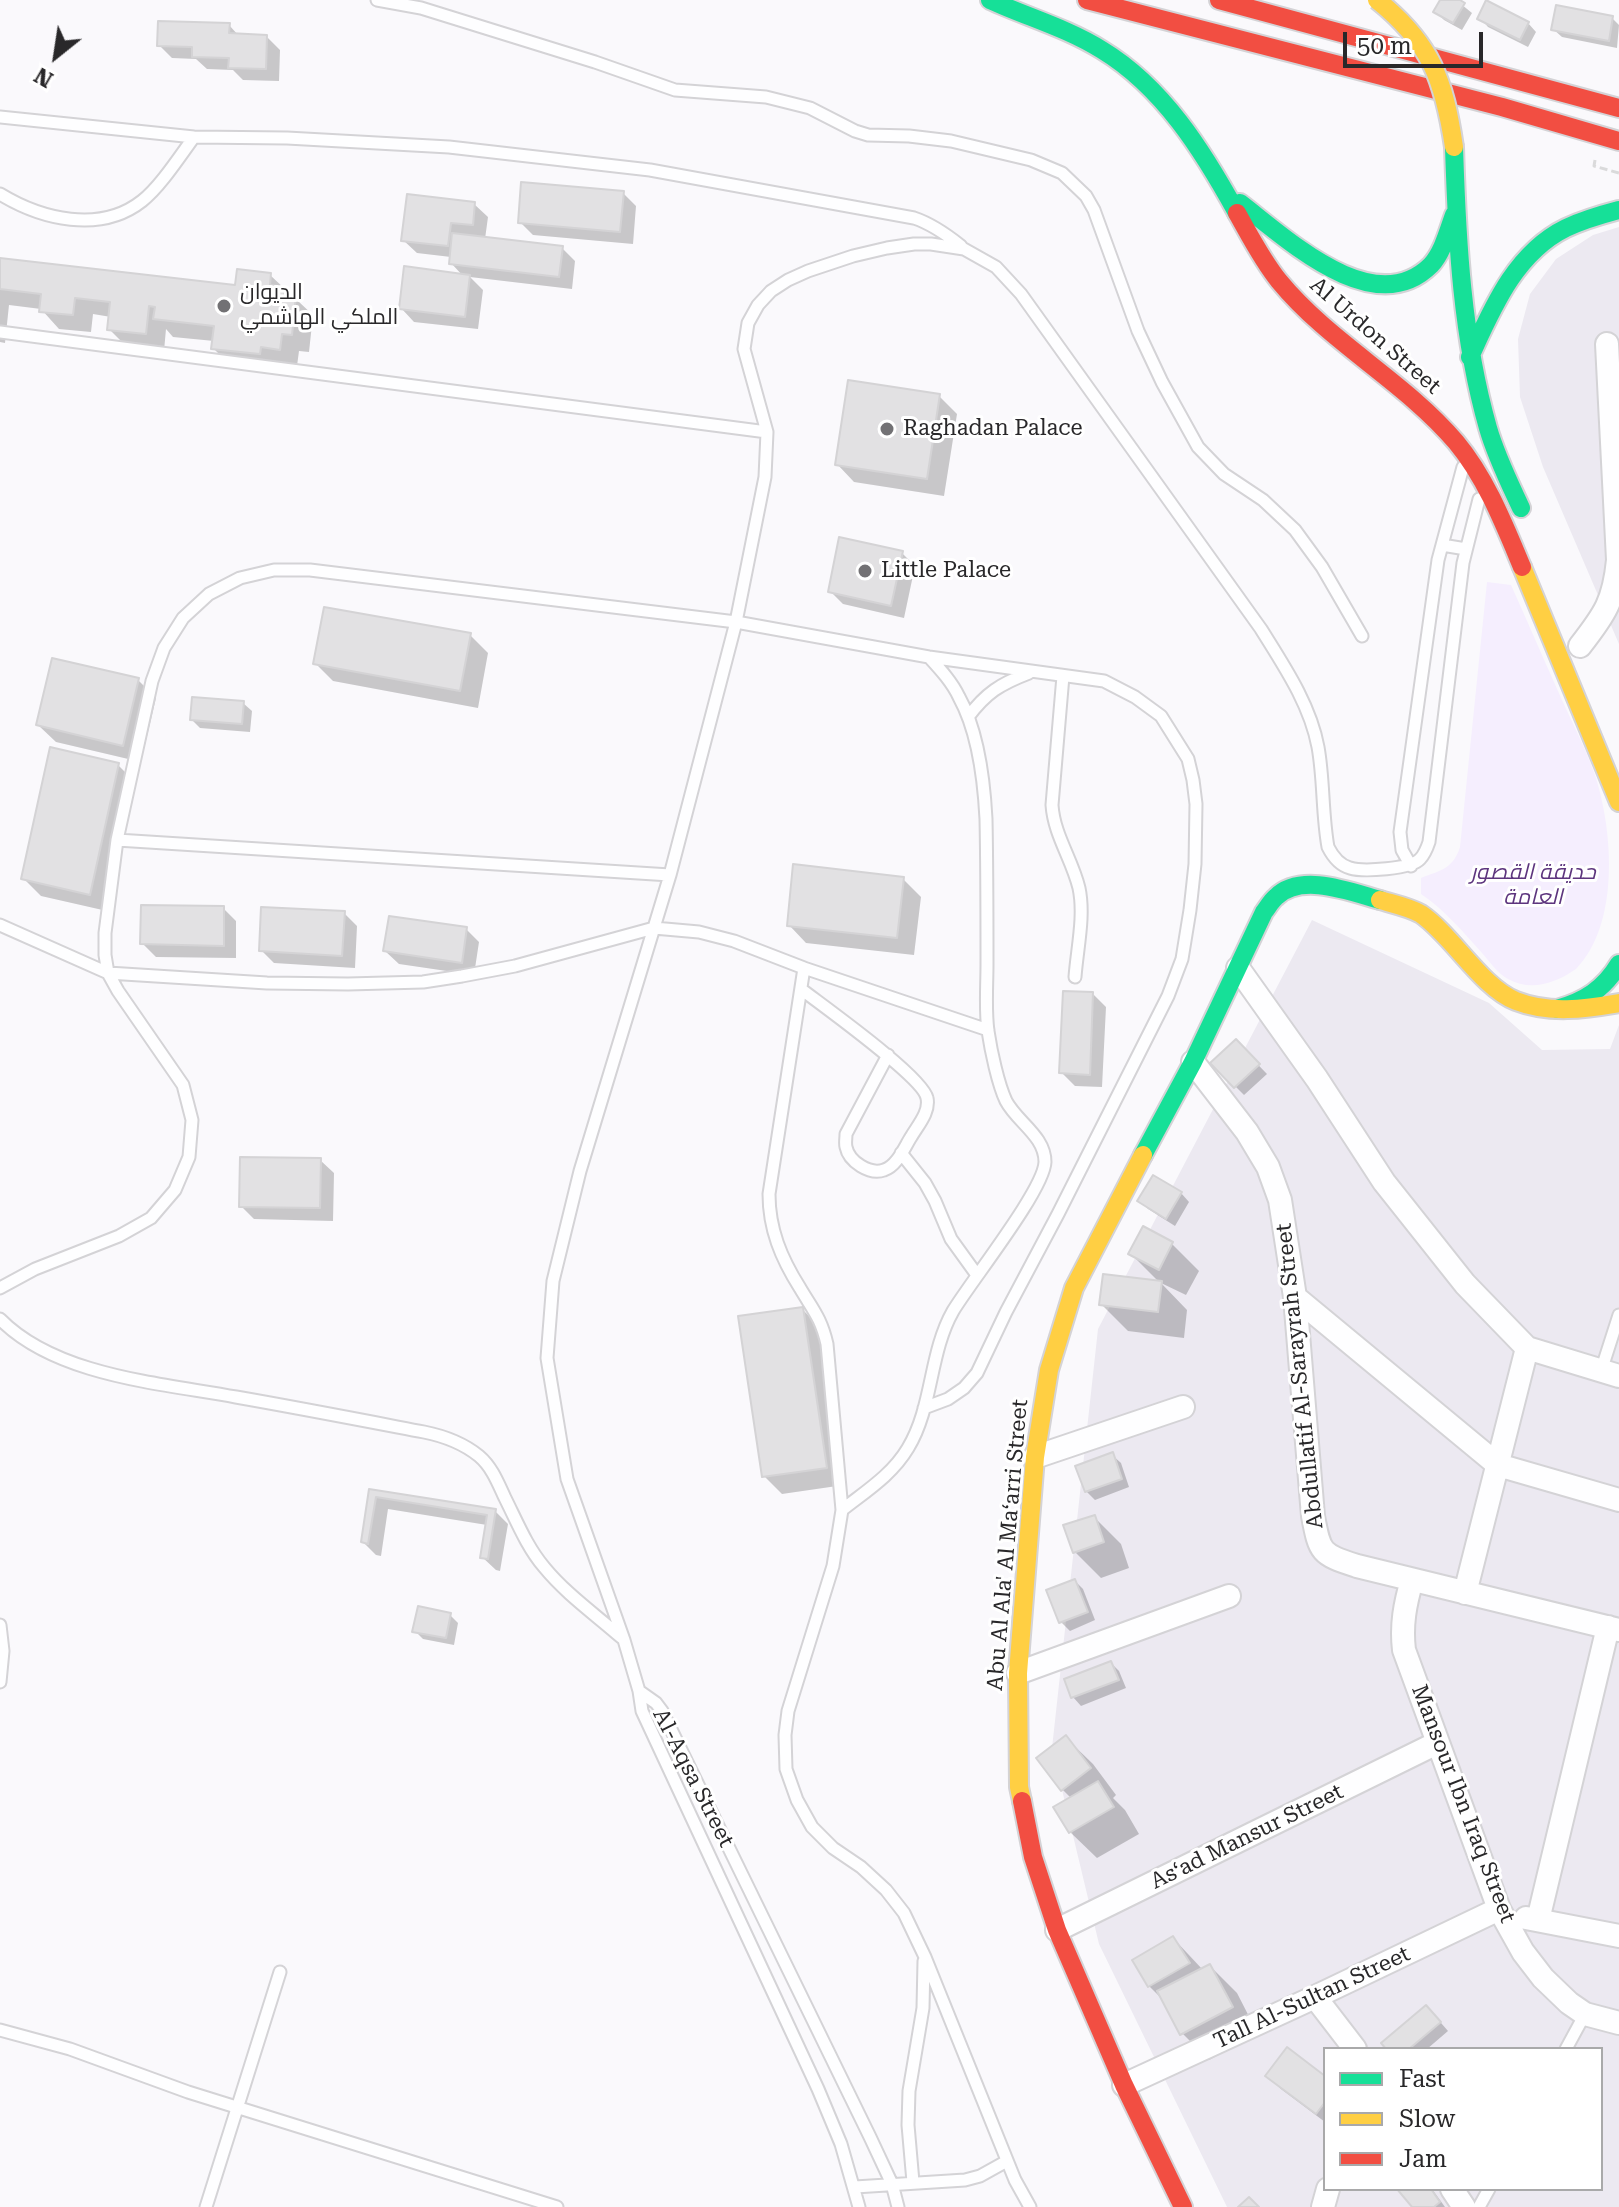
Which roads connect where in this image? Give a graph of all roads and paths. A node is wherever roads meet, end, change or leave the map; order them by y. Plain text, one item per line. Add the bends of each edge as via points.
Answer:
1 (377, 0) edge
2 (990, 0) edge
3 (1087, 0) edge
4 (1219, 0) edge
5 (1377, 0) edge
6 (1615, 100) edge
7 (0, 117) edge
8 (194, 137) junction
9 (1619, 141) edge
10 (1594, 166) dead end
11 (1619, 173) edge
12 (0, 194) edge
13 (1227, 194) junction
14 (1456, 210) junction
15 (1619, 210) edge
16 (964, 249) junction
17 (0, 332) edge
18 (1607, 344) dead end
19 (1470, 357) junction
20 (767, 432) junction
21 (1466, 458) junction
22 (1483, 483) junction
23 (1529, 529) dead end
24 (1442, 545) junction
25 (1466, 549) junction
26 (736, 622) junction
27 (1362, 636) dead end
28 (1580, 646) dead end
29 (929, 657) junction
30 (1033, 672) junction
31 (1063, 676) junction
32 (968, 717) junction
33 (1619, 802) edge
34 (117, 840) junction
35 (1411, 866) junction
36 (670, 875) junction
37 (0, 925) edge
38 (654, 928) junction
39 (1619, 964) edge
40 (804, 968) junction
41 (1238, 968) junction
42 (108, 973) junction
43 (1075, 977) dead end
44 (801, 989) junction
45 (1619, 1003) edge
46 (1557, 1009) junction
47 (1588, 1010) junction
48 (1619, 1015) edge
49 (988, 1030) junction
50 (888, 1055) junction
51 (1193, 1062) junction
52 (901, 1153) junction
53 (977, 1275) junction
54 (0, 1288) edge
55 (1295, 1297) junction
56 (1619, 1315) edge
57 (0, 1319) edge
58 (1527, 1348) junction
59 (1610, 1373) edge
60 (1183, 1407) dead end
61 (924, 1408) junction
62 (1035, 1457) junction
63 (1498, 1465) junction
64 (1619, 1500) edge
65 (842, 1510) junction
66 (1412, 1580) junction
67 (1465, 1593) junction
68 (1229, 1596) dead end
69 (0, 1625) edge
70 (1614, 1628) edge
71 (624, 1640) junction
72 (1018, 1673) junction
73 (0, 1682) edge
74 (639, 1691) junction
75 (1437, 1743) junction
76 (1501, 1911) junction
77 (1538, 1920) junction
78 (1057, 1930) junction
79 (1619, 1936) edge
80 (925, 1957) junction
81 (280, 1972) dead end
82 (1315, 1997) junction
83 (1585, 2014) junction
84 (1619, 2023) edge
85 (0, 2030) edge
86 (1353, 2047) edge
87 (1567, 2047) edge
88 (1124, 2085) junction
89 (238, 2106) junction
90 (1007, 2161) junction
91 (913, 2182) junction
92 (892, 2184) junction
93 (855, 2187) junction
94 (206, 2207) edge
95 (557, 2207) edge
96 (859, 2207) edge
97 (898, 2207) edge
98 (1030, 2207) edge
99 (1183, 2207) edge

1 - 27 lane via 421,8 675,90 780,100 868,135 951,141 1062,173 1094,210 1138,331 1198,447 1295,530
2 - 13 main road, Al Urdon Street via 1072,35 1129,69 1186,128
3 - 9 main road
4 - 6 main road via 1559,93
5 - 14 main road, Al Urdon Street, bridge via 1422,43 1439,77 1454,147
7 - 8 lane
8 - 12 lane via 143,201 120,213 92,220 60,219
8 - 16 lane via 449,147 650,170 914,218 941,230
10 - 11 path
13 - 14 main road via 1330,268 1386,284 1407,282 1432,263
13 - 21 main road, Al Urdon Street via 1288,292 1411,398
14 - 19 main road, Al Urdon Street
15 - 19 main road via 1578,222 1535,248 1494,303
16 - 20 lane via 931,244 887,248 808,271 771,291 748,323 744,349
16 - 35 lane via 996,267 1021,294 1288,671 1318,746 1326,836 1333,857 1352,869
17 - 20 lane
18 - 28 street via 1618,560 1609,605
19 - 23 main road, Al Urdon Street via 1489,431
20 - 26 lane via 765,477
21 - 22 main road, Al Urdon Street
21 - 24 lane
22 - 25 lane
22 - 33 main road, Al Urdon Street
24 - 25 lane
24 - 35 lane via 1400,832
25 - 35 lane via 1431,828 1425,852
26 - 29 lane
26 - 34 lane via 310,570 274,570 240,578 209,594 183,618 164,648
26 - 36 lane
29 - 30 lane
29 - 32 lane via 958,694
30 - 31 lane
30 - 32 lane via 995,688
31 - 43 lane via 1052,805 1053,822 1079,888
31 - 61 lane via 1104,681 1135,697 1161,716 1188,759 1196,804 1195,864 1182,959 977,1373 948,1399
32 - 49 lane via 986,819
34 - 36 lane
34 - 42 lane via 105,933
36 - 38 lane
37 - 42 lane
38 - 40 lane via 734,941
38 - 42 lane via 515,966 423,982 267,983
38 - 71 lane via 580,1171 553,1281 547,1358 567,1479
39 - 46 main road via 1582,1002
40 - 44 lane
40 - 49 lane
41 - 46 main road, Abu Al Ala' Al Maʻarri Street via 1277,895 1307,885 1334,887 1420,914 1513,1000
41 - 51 main road, Abu Al Ala' Al Maʻarri Street
41 - 58 street via 1384,1182 1465,1284
42 - 54 lane via 183,1085 192,1120 189,1157 175,1190 151,1218
44 - 50 lane
44 - 65 lane via 769,1213 790,1272 825,1335
45 - 47 main road
46 - 47 main road
47 - 48 main road
49 - 53 lane via 1006,1100 1041,1147 1045,1162 1032,1193
50 - 52 lane via 925,1090 928,1100 927,1111
50 - 52 lane via 846,1134 846,1147 852,1159 872,1171 893,1165
51 - 55 street, Abdullatif Al-Sarayrah Street via 1268,1167 1280,1200
51 - 62 main road, Abu Al Ala' Al Maʻarri Street via 1074,1288 1049,1370
52 - 53 lane via 925,1183 951,1239
53 - 61 lane via 943,1330
55 - 63 street
55 - 66 street, Abdullatif Al-Sarayrah Street via 1319,1547 1340,1560
56 - 59 lane
57 - 71 lane via 25,1341 55,1356 111,1374 424,1432 462,1445 494,1473 544,1567
58 - 59 street
58 - 63 street
60 - 62 street
61 - 65 lane via 895,1467
62 - 72 main road, Abu Al Ala' Al Maʻarri Street
63 - 64 street
63 - 67 street
65 - 80 lane via 833,1566 788,1711 786,1769 812,1827 886,1890
66 - 67 street, Abdullatif Al-Sarayrah Street
66 - 75 street, Mansour Ibn Iraq Street via 1402,1630 1404,1650
67 - 70 street, Abdullatif Al-Sarayrah Street
68 - 72 street
69 - 73 lane
70 - 77 street
71 - 74 lane
72 - 78 main road, Abu Al Ala' Al Maʻarri Street via 1021,1804
74 - 92 lane, Al-Aqsa Street via 662,1711
74 - 93 lane, Al-Aqsa Street via 646,1721 818,2089
75 - 76 street, Mansour Ibn Iraq Street
75 - 78 street, Asʻad Mansur Street
76 - 77 street
76 - 82 street, Tall Al-Sultan Street
76 - 83 street, Mansour Ibn Iraq Street via 1543,1978
77 - 79 street
78 - 88 main road, Abu Al Ala' Al Maʻarri Street
80 - 90 lane
80 - 91 lane via 923,2008 909,2091
81 - 89 lane
82 - 86 street
82 - 88 street, Tall Al-Sultan Street
83 - 84 street, Mansour Ibn Iraq Street
83 - 87 lane
85 - 89 lane
88 - 99 main road, Abu Al Ala' Al Maʻarri Street
89 - 94 lane
89 - 95 lane
90 - 91 lane via 965,2180
90 - 98 lane
91 - 92 lane
92 - 93 lane
92 - 97 lane, Al-Aqsa Street
93 - 96 lane, Al-Aqsa Street

